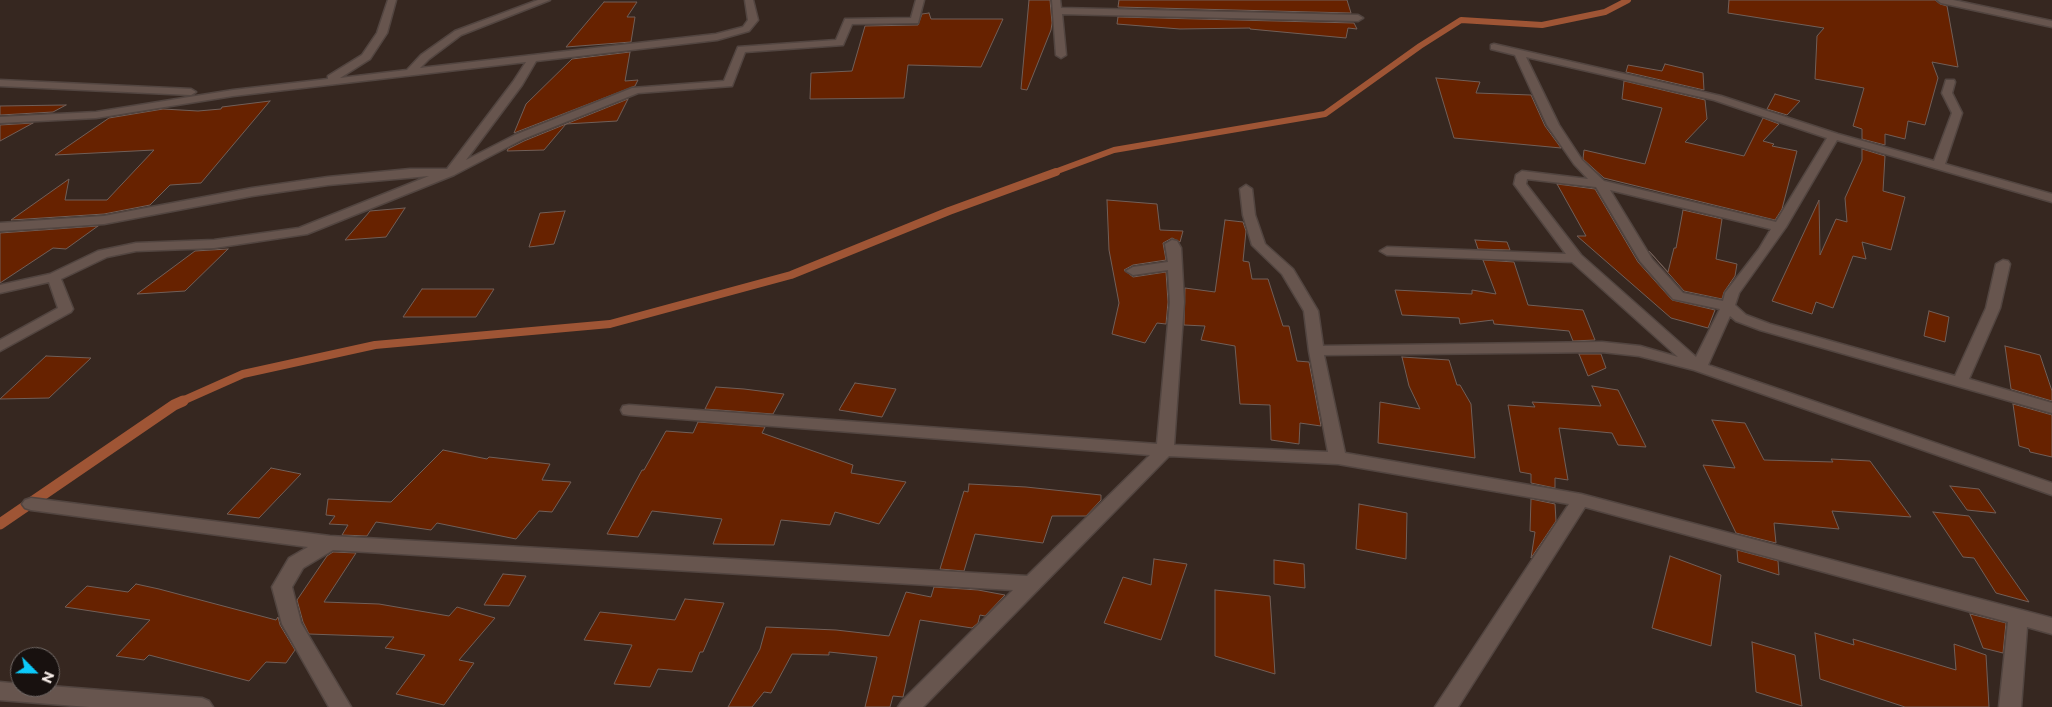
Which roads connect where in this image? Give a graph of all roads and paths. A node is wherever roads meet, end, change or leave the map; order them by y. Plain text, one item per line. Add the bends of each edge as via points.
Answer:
1 (392, 0) edge
2 (546, 0) edge
3 (749, 0) edge
4 (920, 0) edge
5 (1056, 0) edge
6 (1941, 0) edge
7 (1057, 11) junction
8 (1358, 18) dead end
9 (2052, 24) edge
10 (746, 29) junction
11 (1494, 46) dead end
12 (741, 49) junction
13 (1519, 52) junction
14 (1061, 55) dead end
15 (534, 58) junction
16 (411, 72) junction
17 (325, 82) junction
18 (1950, 82) dead end
19 (0, 83) edge
20 (233, 93) junction
21 (0, 120) edge
22 (1834, 136) junction
23 (1938, 166) junction
24 (450, 172) junction
25 (1600, 184) junction
26 (1246, 189) dead end
27 (2052, 198) edge
28 (0, 227) edge
29 (1780, 227) junction
30 (1172, 244) dead end
31 (1387, 251) dead end
32 (1576, 258) junction
33 (2003, 264) dead end
34 (1175, 266) junction
35 (1133, 271) dead end
36 (54, 277) junction
37 (0, 289) edge
38 (1728, 306) junction
39 (0, 346) edge
40 (1316, 352) junction
41 (1699, 367) junction
42 (1960, 382) junction
43 (2052, 408) edge
44 (629, 410) dead end
45 (1165, 450) junction
46 (1338, 458) junction
47 (2052, 489) edge
48 (1581, 500) junction
49 (31, 504) dead end
50 (330, 543) junction
51 (1032, 584) junction
52 (2018, 617) junction
53 (2052, 626) edge
54 (0, 691) edge
55 (202, 707) edge
56 (340, 707) edge
57 (909, 707) edge
58 (1446, 707) edge
59 (2010, 707) edge

1 - 17 street via 382,33 366,57
2 - 16 street via 458,33 425,57
3 - 10 street via 753,20
4 - 12 street via 915,21 848,22 840,42
5 - 7 street
6 - 9 street
7 - 8 street
7 - 14 street
10 - 12 street
10 - 15 street via 718,38
11 - 13 street
12 - 24 street via 728,84 636,90 520,137
13 - 22 street via 1717,98
13 - 25 street via 1553,125 1578,162
15 - 16 street
15 - 24 street
16 - 17 street
17 - 20 street
18 - 23 street via 1947,93 1957,112
19 - 20 street
20 - 21 street via 96,115
22 - 23 street
22 - 29 street
23 - 27 street
24 - 28 street via 328,181 104,220
24 - 36 street via 302,231 214,244 136,247 103,254
25 - 29 street
25 - 32 street via 1522,175 1520,184
25 - 38 street via 1640,252 1678,296
26 - 40 street via 1248,215 1259,244 1288,272 1312,310
29 - 38 street via 1732,293
30 - 34 street
31 - 32 street
32 - 41 street
33 - 42 street via 1993,308
34 - 35 street
34 - 45 street via 1177,302
36 - 37 street
36 - 39 street via 66,309
38 - 41 street
38 - 42 street via 1741,318 1764,327
40 - 41 street via 1602,347 1640,351
40 - 46 street
41 - 47 street
42 - 43 street
44 - 45 street
45 - 46 street
45 - 51 street
46 - 48 street
48 - 52 street
48 - 58 street
49 - 50 street
50 - 51 street
50 - 56 street via 296,563 282,587 292,624
51 - 57 street
52 - 53 street
52 - 59 street
54 - 55 street

